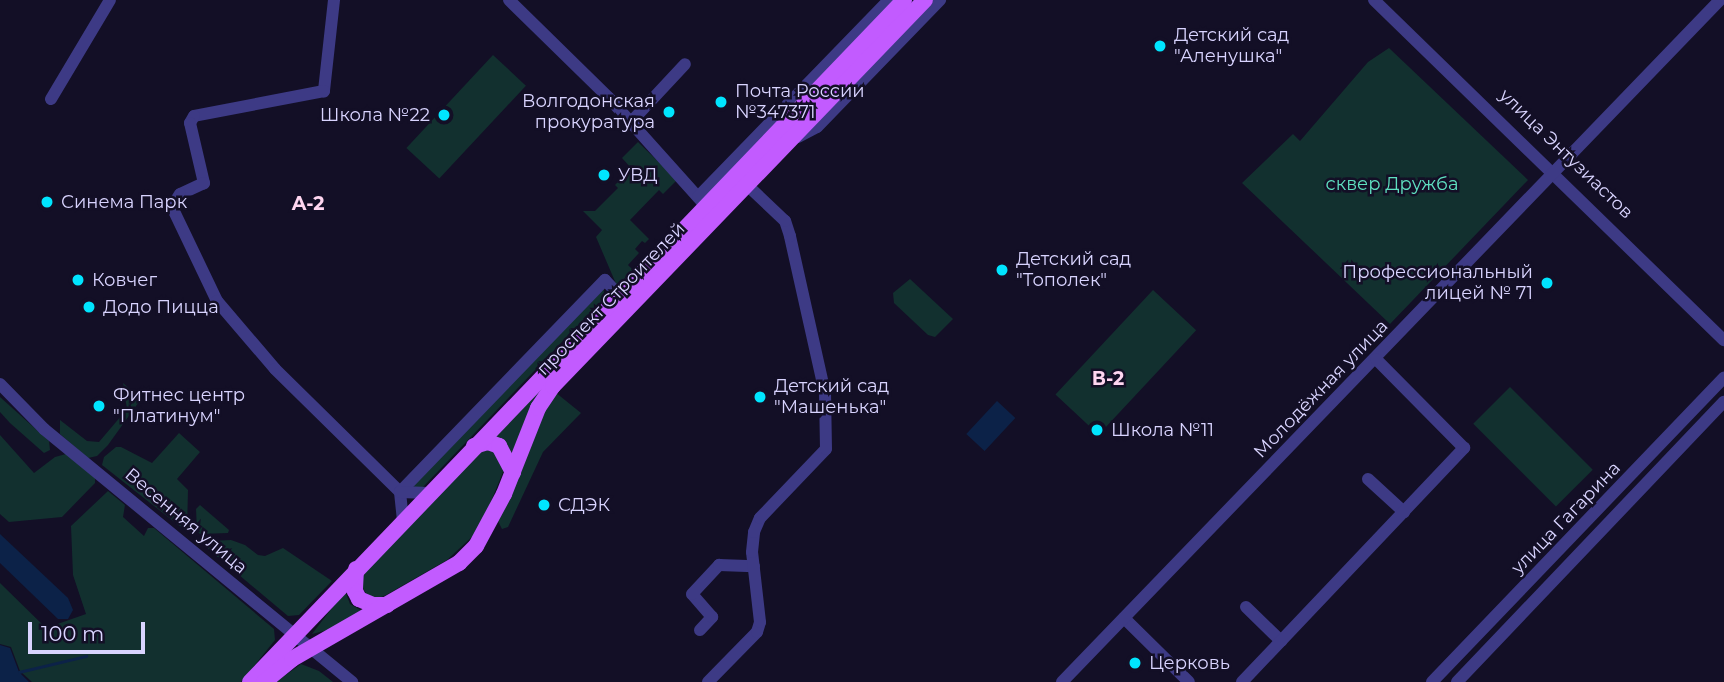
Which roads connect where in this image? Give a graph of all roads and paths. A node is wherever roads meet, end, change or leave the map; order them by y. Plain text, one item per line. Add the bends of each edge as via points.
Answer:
1 (110, 0) edge
2 (334, 0) edge
3 (509, 0) edge
4 (889, 0) edge
5 (904, 0) edge
6 (925, 0) edge
7 (940, 0) edge
8 (1374, 0) edge
9 (1383, 0) edge
10 (1720, 0) edge
11 (685, 64) dead end
12 (51, 99) dead end
13 (631, 122) junction
14 (783, 146) junction
15 (1555, 172) junction
16 (747, 184) junction
17 (702, 201) junction
18 (619, 295) junction
19 (1724, 334) edge
20 (1724, 340) edge
21 (1376, 359) junction
22 (1724, 377) edge
23 (0, 384) edge
24 (1724, 402) edge
25 (474, 446) junction
26 (513, 472) junction
27 (1368, 479) dead end
28 (400, 492) junction
29 (429, 493) junction
30 (1404, 512) junction
31 (403, 521) junction
32 (754, 566) junction
33 (356, 569) junction
34 (387, 605) junction
35 (1246, 607) dead end
36 (1124, 618) junction
37 (700, 630) dead end
38 (296, 634) junction
39 (1281, 641) junction
40 (314, 649) junction
41 (250, 682) edge
42 (264, 682) edge
43 (352, 682) edge
44 (708, 682) edge
45 (1062, 682) edge
46 (1189, 682) edge
47 (1242, 682) edge
48 (1432, 682) edge
49 (1457, 682) edge

1 - 12 street
2 - 28 street via 324,91 194,116 190,123 204,183 180,194 172,207 217,301 275,369
3 - 13 street
4 - 17 street
5 - 17 main road, проспект Строителей
6 - 14 main road, проспект Строителей
7 - 14 street via 817,127
8 - 15 street
9 - 15 street, улица Энтузиастов
10 - 15 street, Молодёжная улица
11 - 13 street
13 - 17 street
14 - 16 main road, проспект Строителей
15 - 19 street, улица Энтузиастов
15 - 20 street
15 - 21 street, Молодёжная улица
16 - 26 main road, проспект Строителей via 553,386 538,408
16 - 32 street via 785,221 827,409 826,450 760,518 754,532
17 - 18 main road, проспект Строителей
18 - 25 main road, проспект Строителей
18 - 28 street via 605,280
21 - 30 street via 1464,448
21 - 36 street, Молодёжная улица
22 - 48 street, улица Гагарина
23 - 38 street, Весенняя улица via 44,429
24 - 49 street, улица Гагарина
25 - 26 main road via 488,442 499,446
25 - 29 main road, проспект Строителей
26 - 34 main road, проспект Строителей via 476,546 459,563
27 - 30 street
28 - 29 street
28 - 31 street
29 - 31 main road, проспект Строителей
30 - 39 street
31 - 33 main road, проспект Строителей
32 - 37 street via 719,565 692,594 712,617
32 - 44 street via 757,632
33 - 34 main road via 359,599
33 - 38 main road, проспект Строителей
34 - 40 main road, проспект Строителей
35 - 39 street
36 - 45 street, Молодёжная улица
36 - 46 street
38 - 40 street, Весенняя улица
38 - 41 main road, проспект Строителей
39 - 47 street
40 - 42 main road, проспект Строителей via 292,659
40 - 43 street, Весенняя улица

